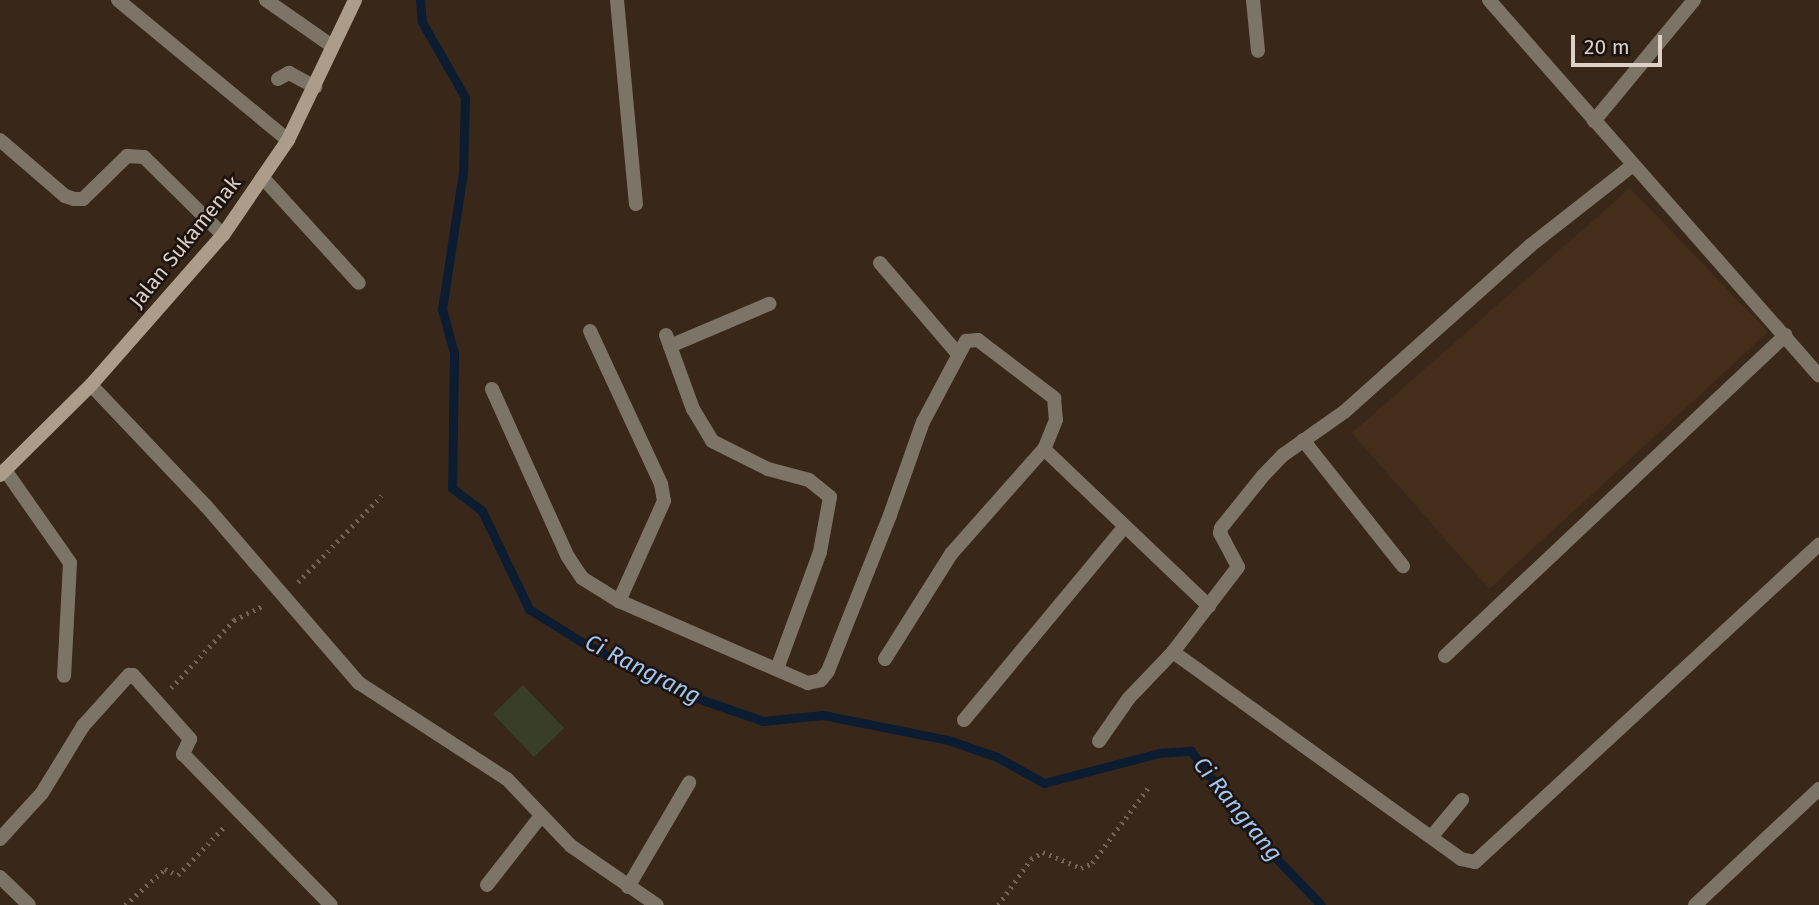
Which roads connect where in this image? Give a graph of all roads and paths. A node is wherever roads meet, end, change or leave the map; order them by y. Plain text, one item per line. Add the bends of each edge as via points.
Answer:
1 (118, 0) edge
2 (266, 0) edge
3 (355, 0) edge
4 (617, 0) edge
5 (1253, 0) edge
6 (1489, 0) edge
7 (1694, 0) edge
8 (332, 47) junction
9 (1258, 51) dead end
10 (278, 79) dead end
11 (315, 87) junction
12 (1594, 121) junction
13 (0, 140) edge
14 (288, 140) junction
15 (1633, 165) junction
16 (263, 178) junction
17 (636, 204) dead end
18 (223, 235) junction
19 (880, 263) dead end
20 (359, 283) dead end
21 (769, 304) dead end
22 (590, 331) dead end
23 (1786, 335) junction
24 (958, 354) junction
25 (1819, 374) edge
26 (90, 385) junction
27 (492, 389) dead end
28 (1303, 440) junction
29 (1044, 449) junction
30 (3, 472) edge
31 (381, 496) dead end
32 (1125, 526) junction
33 (1819, 545) edge
34 (1403, 566) dead end
35 (285, 596) junction
36 (618, 601) junction
37 (1209, 606) junction
38 (1173, 652) junction
39 (1445, 656) dead end
40 (885, 659) dead end
41 (777, 669) junction
42 (64, 676) dead end
43 (158, 701) junction
44 (964, 720) dead end
45 (1099, 741) dead end
46 (689, 783) dead end
47 (1148, 788) dead end
48 (1819, 789) edge
49 (1462, 800) dead end
50 (241, 810) junction
51 (541, 816) junction
52 (1432, 836) junction
53 (0, 839) edge
54 (0, 877) edge
55 (487, 885) dead end
56 (628, 887) junction
57 (29, 905) edge
58 (125, 905) edge
59 (331, 905) edge
60 (657, 905) edge
61 (998, 905) edge
62 (1695, 905) edge

1 - 14 street
2 - 8 street
3 - 8 main road, Jalan Sukamenak
4 - 17 street
5 - 9 street
6 - 12 street
7 - 12 street
8 - 11 main road, Jalan Sukamenak
10 - 11 street via 289,73
11 - 14 main road, Jalan Sukamenak
12 - 15 street
13 - 18 street via 74,199 83,199 127,156 144,157
14 - 16 main road, Jalan Sukamenak
15 - 23 street
15 - 28 street via 1531,245 1344,412
16 - 18 main road, Jalan Sukamenak
16 - 20 street
18 - 26 main road, Jalan Sukamenak
19 - 24 street
21 - 41 street via 668,340 693,409 712,441 768,469 809,480 830,497 820,552
22 - 36 street via 661,484 664,501
23 - 25 street
23 - 39 street
24 - 29 street via 966,341 978,340 1054,398 1057,415
24 - 41 street via 922,422 828,671 813,684
26 - 30 main road, Jalan Sukamenak
26 - 35 street
27 - 36 street via 568,557 582,578
28 - 34 street
28 - 37 street via 1262,477 1221,528 1238,567
29 - 32 street
29 - 40 street via 951,554
30 - 42 street via 70,563
31 - 35 path
32 - 37 street
32 - 44 street
33 - 52 street via 1481,860 1465,861
35 - 43 path via 234,620
35 - 51 street via 359,683 507,779
36 - 41 street
37 - 38 street
38 - 45 street via 1129,698
38 - 52 street
43 - 50 street via 190,739 183,754
43 - 53 street via 129,675 83,726 42,793
46 - 56 street
47 - 61 path via 1092,863 1081,868 1042,852 1031,859
48 - 62 street
49 - 52 street
50 - 58 path via 178,875 164,869
50 - 59 street
51 - 55 street
51 - 56 street via 571,846
54 - 57 street
56 - 60 street

